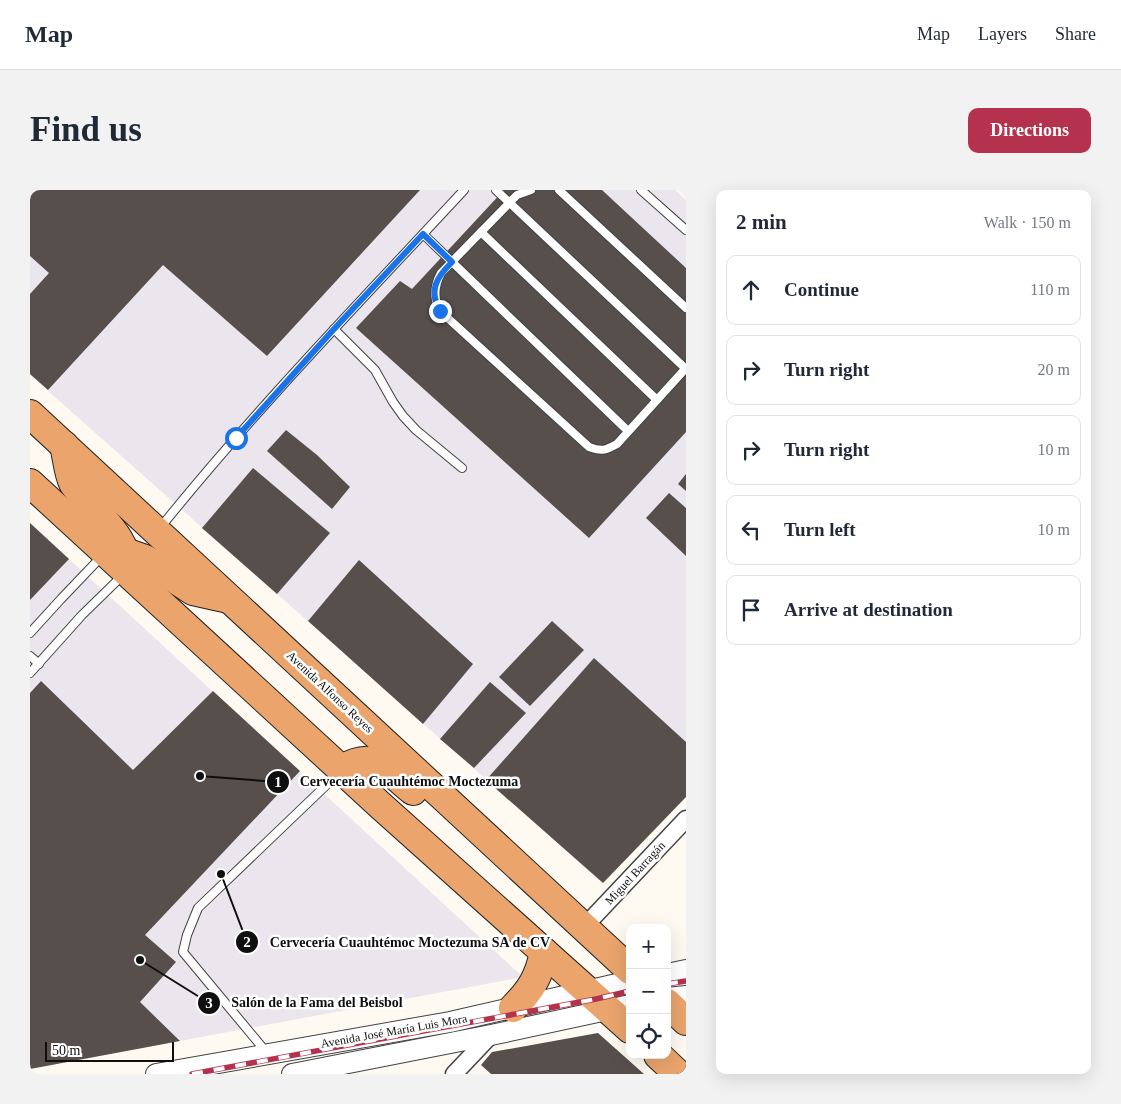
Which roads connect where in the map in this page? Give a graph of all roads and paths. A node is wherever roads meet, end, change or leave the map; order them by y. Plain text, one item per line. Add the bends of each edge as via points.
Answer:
1 (464, 190) edge
2 (496, 190) edge
3 (531, 190) edge
4 (559, 190) edge
5 (641, 190) edge
6 (509, 203) junction
7 (686, 230) edge
8 (481, 232) junction
9 (423, 234) junction
10 (452, 262) junction
11 (686, 308) edge
12 (334, 329) junction
13 (686, 368) edge
14 (657, 400) junction
15 (30, 414) edge
16 (628, 431) junction
17 (64, 445) junction
18 (462, 468) dead end
19 (30, 483) edge
20 (158, 532) junction
21 (119, 559) junction
22 (230, 599) junction
23 (30, 633) edge
24 (30, 656) edge
25 (39, 664) junction
26 (30, 673) edge
27 (342, 769) junction
28 (443, 797) junction
29 (686, 819) edge
30 (584, 927) junction
31 (544, 952) junction
32 (629, 969) edge
33 (686, 970) edge
34 (671, 973) edge
35 (626, 985) edge
36 (686, 996) edge
37 (671, 998) edge
38 (609, 1002) edge
39 (671, 1007) edge
40 (512, 1008) junction
41 (686, 1021) edge
42 (626, 1024) edge
43 (490, 1035) junction
44 (268, 1053) junction
45 (662, 1059) edge
46 (156, 1074) edge
47 (292, 1074) edge
48 (454, 1074) edge
49 (678, 1074) edge

1 - 9 lane
2 - 6 lane
3 - 6 lane via 517,195
4 - 11 lane
5 - 7 lane
6 - 8 lane
6 - 13 lane
8 - 10 lane
8 - 14 lane
9 - 10 lane
9 - 12 lane
10 - 16 lane
10 - 16 lane via 440,273 435,284 435,299 440,311 590,447 604,451 617,444
12 - 18 lane via 375,370 403,416
12 - 20 lane via 208,470
13 - 14 lane
14 - 16 lane
15 - 17 highway, Avenida Alfonso Reyes
17 - 20 highway, Avenida Alfonso Reyes
17 - 21 highway via 72,482 107,524
19 - 21 highway
20 - 22 highway, Avenida Alfonso Reyes
21 - 22 highway via 145,559 193,591
21 - 23 lane via 61,598
21 - 25 lane via 82,615
21 - 27 highway
22 - 28 highway, Avenida Alfonso Reyes
24 - 25 lane
25 - 26 lane
27 - 28 highway via 360,760 373,761 413,791
27 - 31 highway
27 - 44 lane via 198,908 187,935 183,952
28 - 30 highway, Avenida Alfonso Reyes
29 - 30 street, Miguel Barragán
30 - 32 highway, Avenida Alfonso Reyes
31 - 38 highway
31 - 40 highway via 539,974
33 - 34 street
35 - 38 street, Avenida José María Luis Mora
36 - 37 street
38 - 40 street, Avenida José María Luis Mora
38 - 42 highway
38 - 43 street, Avenida José María Luis Mora
39 - 41 highway
40 - 44 street, Avenida José María Luis Mora via 450,1022
43 - 47 street, Avenida José María Luis Mora
43 - 48 street
44 - 46 street, Avenida José María Luis Mora
45 - 49 highway

